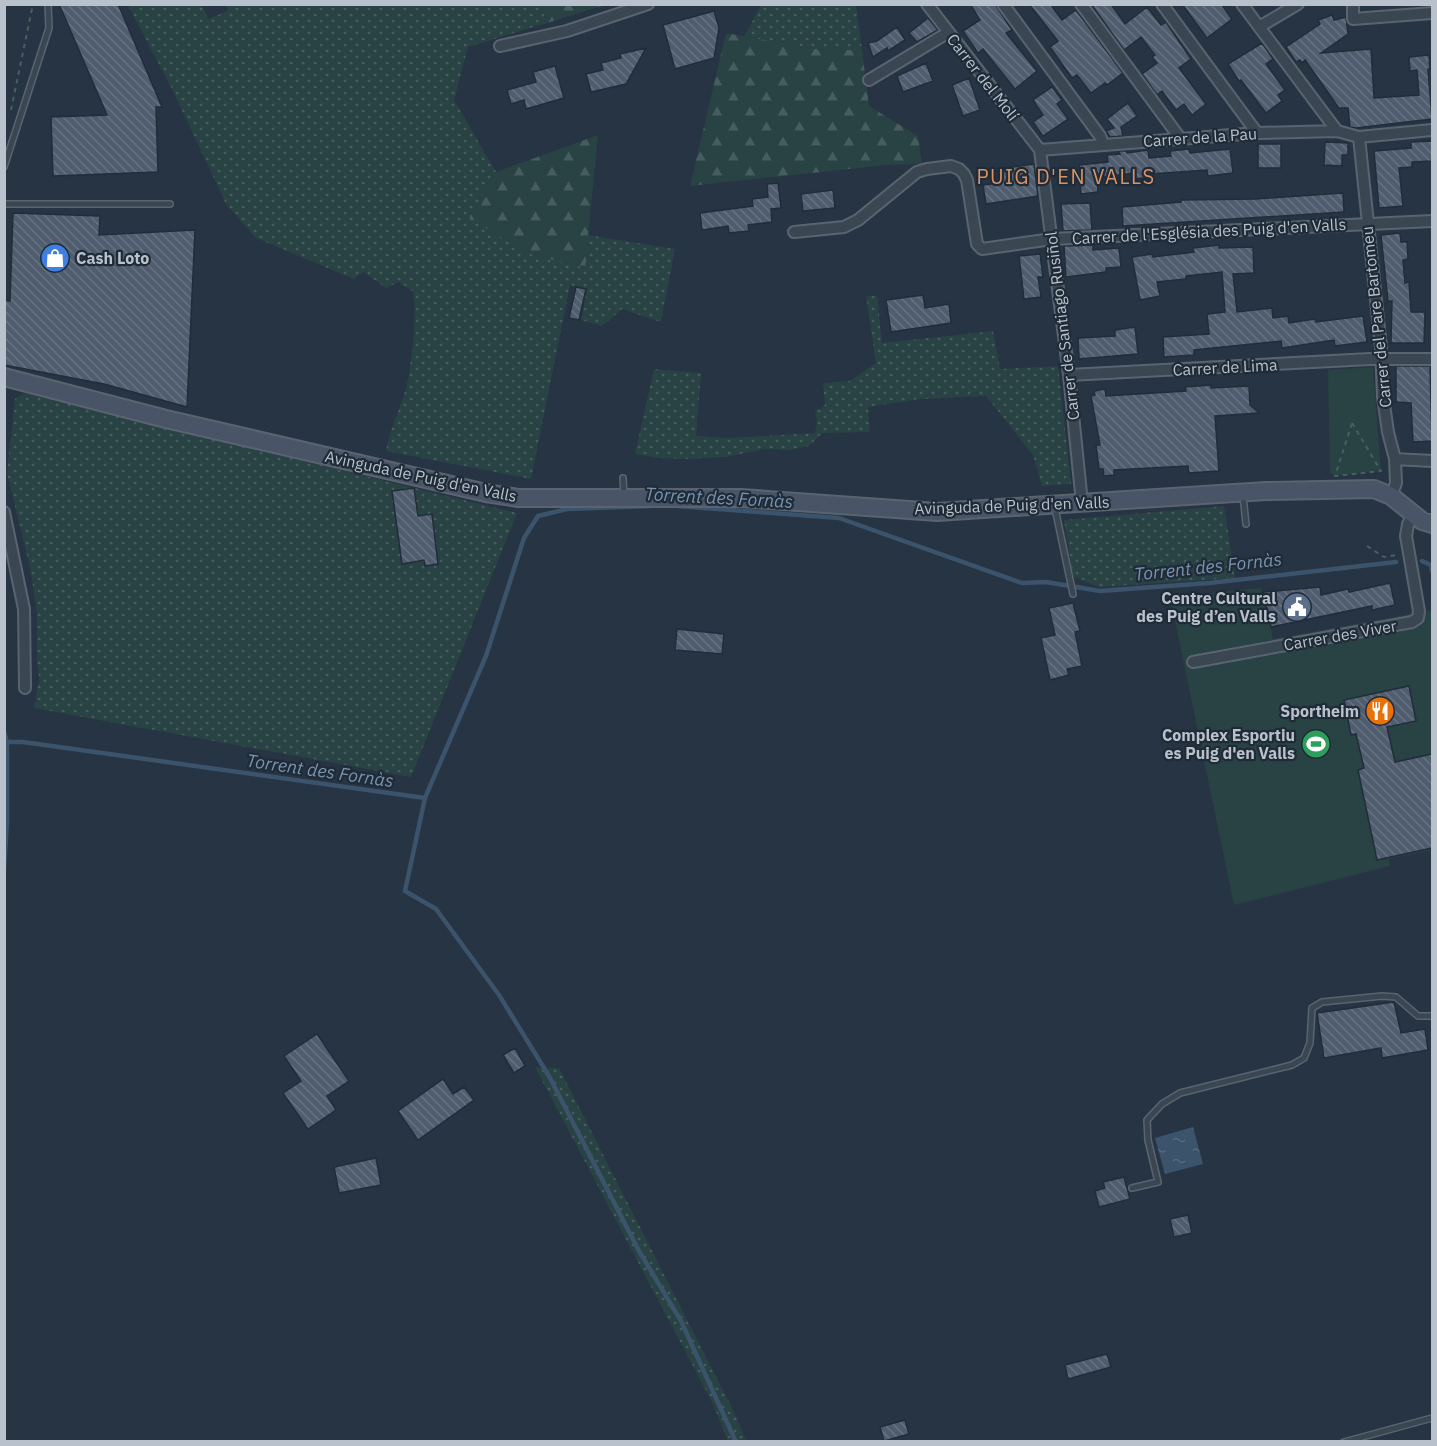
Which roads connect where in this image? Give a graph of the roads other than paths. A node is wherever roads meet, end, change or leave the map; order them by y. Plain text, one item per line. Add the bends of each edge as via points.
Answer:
1 (48, 4) edge
2 (648, 4) edge
3 (927, 4) edge
4 (1003, 4) edge
5 (1081, 4) edge
6 (1162, 4) edge
7 (1242, 4) edge
8 (1298, 4) edge
9 (1353, 4) edge
10 (1432, 13) edge
11 (1259, 27) junction
12 (949, 32) junction
13 (500, 46) dead end
14 (869, 80) dead end
15 (1432, 130) edge
16 (1336, 131) junction
17 (1257, 133) junction
18 (1359, 137) junction
19 (1180, 138) junction
20 (1104, 145) junction
21 (1040, 150) junction
22 (4, 167) edge
23 (4, 204) edge
24 (170, 204) dead end
25 (1432, 221) edge
26 (1366, 224) junction
27 (794, 232) dead end
28 (1052, 238) junction
29 (1382, 358) junction
30 (1432, 359) edge
31 (1069, 375) junction
32 (5, 378) edge
33 (1395, 459) junction
34 (1432, 461) edge
35 (623, 478) dead end
36 (1243, 492) junction
37 (1391, 496) junction
38 (624, 497) junction
39 (1082, 503) junction
40 (1055, 505) junction
41 (4, 512) edge
42 (1413, 516) junction
43 (1246, 524) dead end
44 (1432, 524) edge
45 (1073, 594) dead end
46 (1193, 662) dead end
47 (25, 688) dead end
48 (1432, 1016) edge
49 (1132, 1188) dead end
50 (1432, 1418) edge
51 (1344, 1442) edge

1 - 22 lane via 49,28
2 - 13 street via 567,31
3 - 12 street, Carrer del Molí
4 - 20 street
5 - 19 street
6 - 17 street
7 - 11 street
8 - 11 street
9 - 10 street via 1353,20
11 - 16 street
12 - 14 street
12 - 21 street, Carrer del Molí
15 - 18 street
16 - 17 street, Carrer de la Pau
16 - 18 street, Carrer de la Pau
17 - 19 street, Carrer de la Pau
18 - 26 street, Carrer del Pare Bartomeu
19 - 20 street, Carrer de la Pau
20 - 21 street, Carrer de la Pau
21 - 28 street, Carrer de Santiago Rusiñol
23 - 24 lane
25 - 26 street, Carrer de l'Església des Puig d'en Valls
26 - 28 street, Carrer de l'Església des Puig d'en Valls
26 - 29 street, Carrer del Pare Bartomeu
27 - 28 street, Carrer de l'Església des Puig d'en Valls via 843,227 858,220 917,172 951,166 959,169 967,180 977,244 982,249
28 - 31 street, Carrer de Santiago Rusiñol
29 - 30 street, Carrer de Lima
29 - 31 street, Carrer de Lima
29 - 33 street, Carrer del Pare Bartomeu via 1383,397
31 - 39 street, Carrer de Santiago Rusiñol
32 - 38 street, Avinguda de Puig d'en Valls via 486,493 518,498
33 - 34 street
33 - 37 street, Carrer del Pare Bartomeu via 1396,483
35 - 38 lane
36 - 37 street, Avinguda de Puig d'en Valls via 1374,489
36 - 39 street, Avinguda de Puig d'en Valls
36 - 43 lane
37 - 42 street, Avinguda de Puig d'en Valls
38 - 40 street, Avinguda de Puig d'en Valls via 741,498 937,512
39 - 40 street, Avinguda de Puig d'en Valls
40 - 45 lane
41 - 47 street via 24,609
42 - 44 street, Avinguda de Puig d'en Valls
42 - 46 street, Carrer des Viver via 1406,536 1419,611 1412,622
48 - 49 lane via 1418,1016 1396,997 1322,1002 1312,1008 1310,1043 1304,1058 1292,1065 1180,1093 1162,1104 1148,1120 1148,1140 1158,1182
50 - 51 lane

